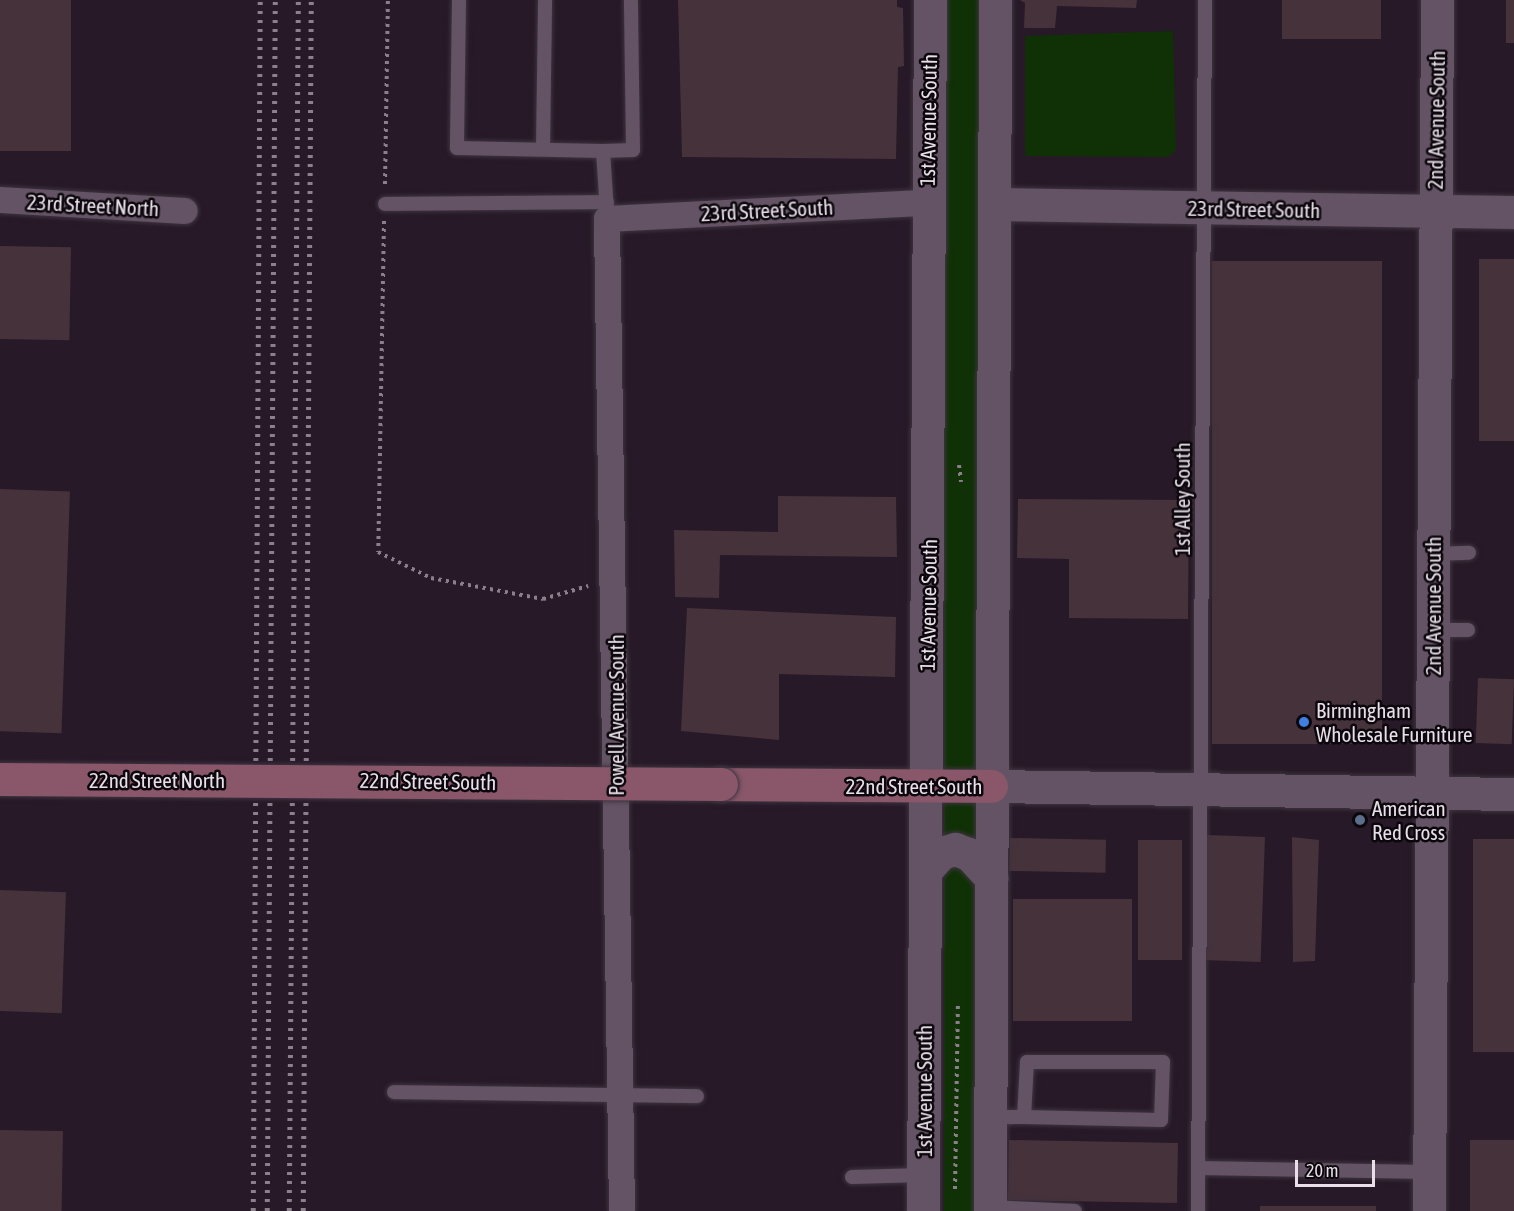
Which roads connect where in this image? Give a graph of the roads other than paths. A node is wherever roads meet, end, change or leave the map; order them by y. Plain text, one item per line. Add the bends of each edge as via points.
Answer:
1 (459, 0) edge
2 (545, 0) edge
3 (631, 0) edge
4 (930, 0) edge
5 (995, 0) edge
6 (1205, 0) edge
7 (1437, 0) edge
8 (543, 149) junction
9 (603, 151) junction
10 (0, 200) edge
11 (927, 203) junction
12 (385, 204) road end
13 (994, 204) junction
14 (1205, 209) junction
15 (185, 211) dead end
16 (607, 211) junction
17 (1435, 212) junction
18 (1514, 212) edge
19 (1469, 553) dead end
20 (1433, 554) junction
21 (1432, 630) junction
22 (1468, 630) dead end
23 (0, 779) edge
24 (313, 780) joint
25 (926, 786) junction
26 (991, 786) junction
27 (1201, 789) junction
28 (1432, 792) junction
29 (1514, 794) edge
30 (925, 871) junction
31 (991, 878) junction
32 (394, 1092) dead end
33 (623, 1094) junction
34 (697, 1096) dead end
35 (990, 1116) junction
36 (1024, 1117) junction
37 (1198, 1168) junction
38 (1429, 1172) junction
39 (923, 1175) junction
40 (852, 1177) dead end
41 (990, 1209) edge
42 (622, 1211) edge
43 (922, 1211) edge
44 (1075, 1211) edge
45 (1198, 1211) edge
46 (1429, 1211) edge

1 - 8 lane via 458,148
2 - 8 lane
3 - 9 lane via 633,150
4 - 11 street, 1st Avenue South
5 - 13 street
6 - 14 lane, 1st Alley South
7 - 17 street, 2nd Avenue South
8 - 9 lane
9 - 16 lane
10 - 15 street, 23rd Street North
11 - 16 street, 23rd Street South
11 - 25 street, 1st Avenue South
12 - 16 lane
13 - 14 street, 23rd Street South
13 - 26 street
14 - 17 street, 23rd Street South
14 - 27 lane, 1st Alley South
16 - 33 street, Powell Avenue South
17 - 18 street, 23rd Street South
17 - 20 street, 2nd Avenue South
19 - 20 lane
20 - 21 street, 2nd Avenue South
21 - 22 lane
21 - 28 street, 2nd Avenue South
23 - 24 main road, 22nd Street North, bridge
24 - 25 main road, 22nd Street South, bridge
25 - 26 main road, 22nd Street South
25 - 30 street, 1st Avenue South
26 - 27 street, 22nd Street South
26 - 31 street
27 - 28 street, 22nd Street South
27 - 37 lane, 1st Alley South
28 - 29 street, 22nd Street South
28 - 38 street, 2nd Avenue South
30 - 31 street via 941,854 955,849 969,854
30 - 39 street, 1st Avenue South
31 - 35 street
32 - 33 lane
33 - 34 lane
33 - 42 street, Powell Avenue South
35 - 36 lane
35 - 41 street
36 - 36 lane via 1161,1120 1163,1062 1027,1062
37 - 38 lane
37 - 45 lane, 1st Alley South
38 - 46 street, 2nd Avenue South
39 - 40 lane
39 - 43 street, 1st Avenue South
41 - 44 lane

